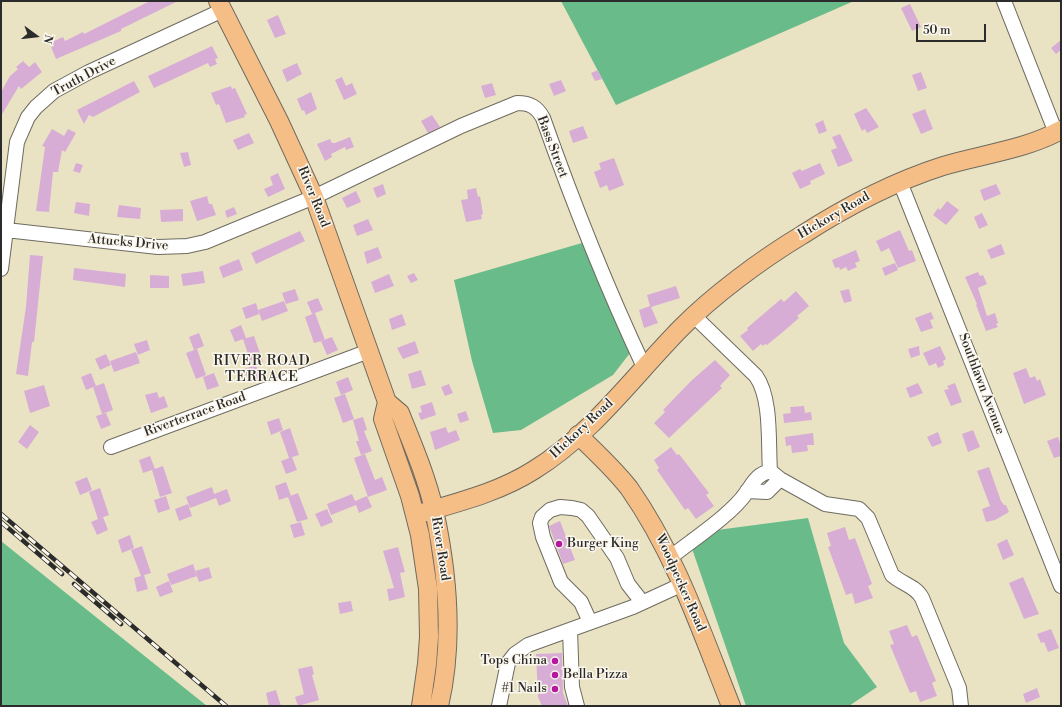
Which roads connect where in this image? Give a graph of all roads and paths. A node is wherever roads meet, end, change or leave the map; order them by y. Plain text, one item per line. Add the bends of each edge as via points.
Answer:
1 (1004, 1) edge
2 (221, 5) edge
3 (1058, 132) edge
4 (900, 182) junction
5 (314, 196) junction
6 (6, 230) junction
7 (1, 269) edge
8 (693, 315) junction
9 (369, 351) junction
10 (639, 373) junction
11 (387, 402) junction
12 (578, 435) junction
13 (111, 447) dead end
14 (775, 475) junction
15 (434, 509) junction
16 (415, 515) junction
17 (671, 557) junction
18 (683, 584) junction
19 (1061, 586) edge
20 (642, 602) junction
21 (590, 622) junction
22 (570, 630) junction
23 (957, 704) edge
24 (421, 706) edge
25 (439, 706) edge
26 (499, 706) edge
27 (577, 706) edge
28 (731, 706) edge

1 - 3 street
2 - 5 main road, River Road
2 - 6 street, Truth Drive via 54,91 36,107 21,129 17,142
3 - 4 main road, Hickory Road via 1020,147 975,157
4 - 8 main road, Hickory Road via 854,204 800,236
4 - 19 street, Southlawn Avenue
5 - 6 street, Attucks Drive via 218,238 187,246 158,247
5 - 9 main road, River Road
5 - 10 street, Bass Street via 461,126 517,103 532,105 544,118
6 - 7 street, Truth Drive
8 - 10 main road, Hickory Road
8 - 14 street via 756,376 763,386
9 - 11 main road, River Road
9 - 13 street, Riverterrace Road
10 - 12 main road, Hickory Road
11 - 15 main road, River Road via 400,413
11 - 16 main road, River Road via 383,419
12 - 15 main road, Hickory Road via 550,460 522,477 484,493
12 - 17 main road, Woodpecker Road via 610,465 628,487
14 - 17 street via 756,477 735,507
14 - 23 street via 825,504 858,509 868,518 892,576 914,588 922,598 959,688
15 - 16 main road, Hickory Road
15 - 25 main road, River Road via 444,564 448,619 446,662
16 - 24 main road, River Road via 428,589 429,644
17 - 18 main road, Woodpecker Road
18 - 20 street
18 - 28 main road, Woodpecker Road
20 - 21 street
20 - 21 street via 628,584 617,558 588,516 581,510 550,510 542,517 540,523 543,537 561,582 581,602
21 - 22 street
22 - 26 street via 528,645 515,654 508,663
22 - 27 street via 572,687

